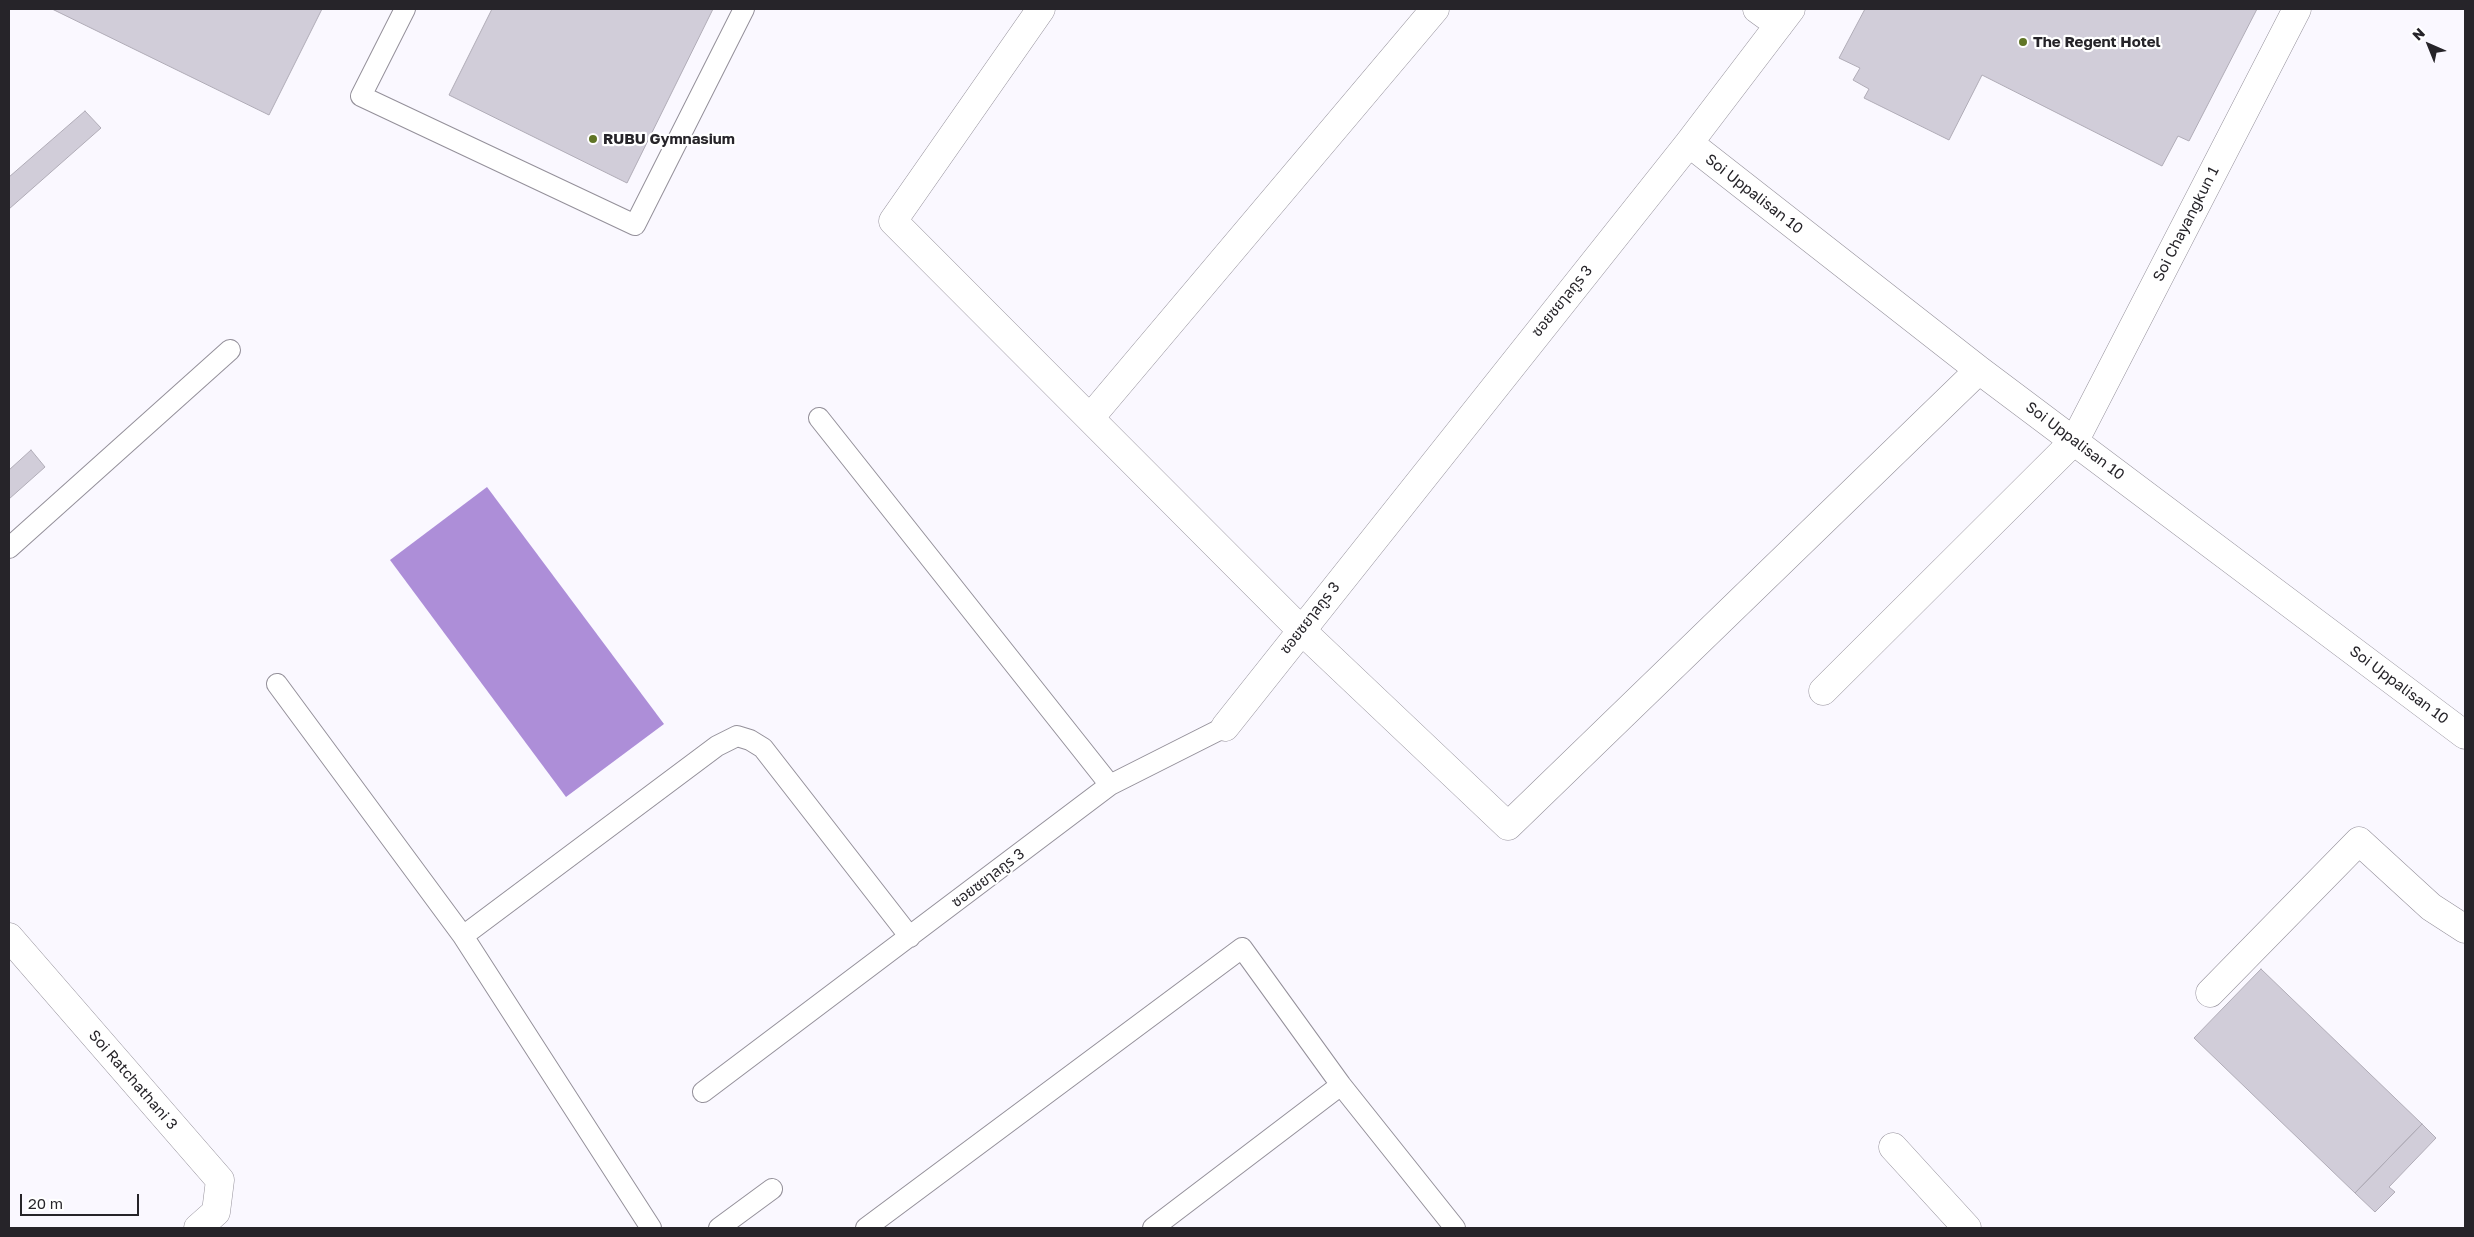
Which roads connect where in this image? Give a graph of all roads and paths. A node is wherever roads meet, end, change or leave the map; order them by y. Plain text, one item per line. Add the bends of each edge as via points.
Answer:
1 (405, 9) edge
2 (744, 9) edge
3 (1041, 9) edge
4 (1435, 9) edge
5 (1757, 9) edge
6 (2298, 9) edge
7 (1785, 17) edge
8 (1688, 143) junction
9 (230, 350) dead end
10 (1978, 370) junction
11 (819, 418) dead end
12 (1090, 418) junction
13 (2075, 440) junction
14 (9, 548) edge
15 (1300, 630) junction
16 (278, 684) dead end
17 (1823, 691) dead end
18 (1225, 726) joint
19 (2465, 735) edge
20 (1110, 785) junction
21 (2465, 929) edge
22 (463, 936) junction
23 (9, 937) edge
24 (910, 937) junction
25 (2210, 993) dead end
26 (1341, 1085) junction
27 (703, 1092) dead end
28 (1892, 1147) dead end
29 (772, 1189) dead end
30 (198, 1228) edge
31 (651, 1228) edge
32 (719, 1228) edge
33 (866, 1228) edge
34 (1153, 1228) edge
35 (1455, 1228) edge
36 (1967, 1228) edge

1 - 2 lane via 361,96 636,225
3 - 12 street via 893,221
4 - 12 street
5 - 7 street
6 - 13 street, Soi Chayangkun 1
7 - 8 street, ซอยซยๅลกูร 3
8 - 10 street, Soi Uppalisan 10
8 - 15 street, ซอยซยๅลกูร 3
9 - 14 lane
10 - 13 street, Soi Uppalisan 10
10 - 15 street via 1508,826
11 - 20 lane
12 - 15 street
13 - 17 street, Soi Chayangkun 1
13 - 19 street, Soi Uppalisan 10
15 - 18 street, ซอยซยๅลกูร 3
16 - 22 lane
18 - 20 lane, ซอยซยๅลกูร 3
20 - 24 lane, ซอยซยๅลกูร 3
21 - 25 street via 2430,907 2359,841
22 - 24 lane via 709,752 737,736 763,748
22 - 31 lane
23 - 30 street, Soi Ratchathani 3 via 220,1180 216,1212
24 - 27 lane, ซอยซยๅลกูร 3
26 - 33 lane via 1242,948
26 - 34 lane
26 - 35 lane
28 - 36 street
29 - 32 lane

